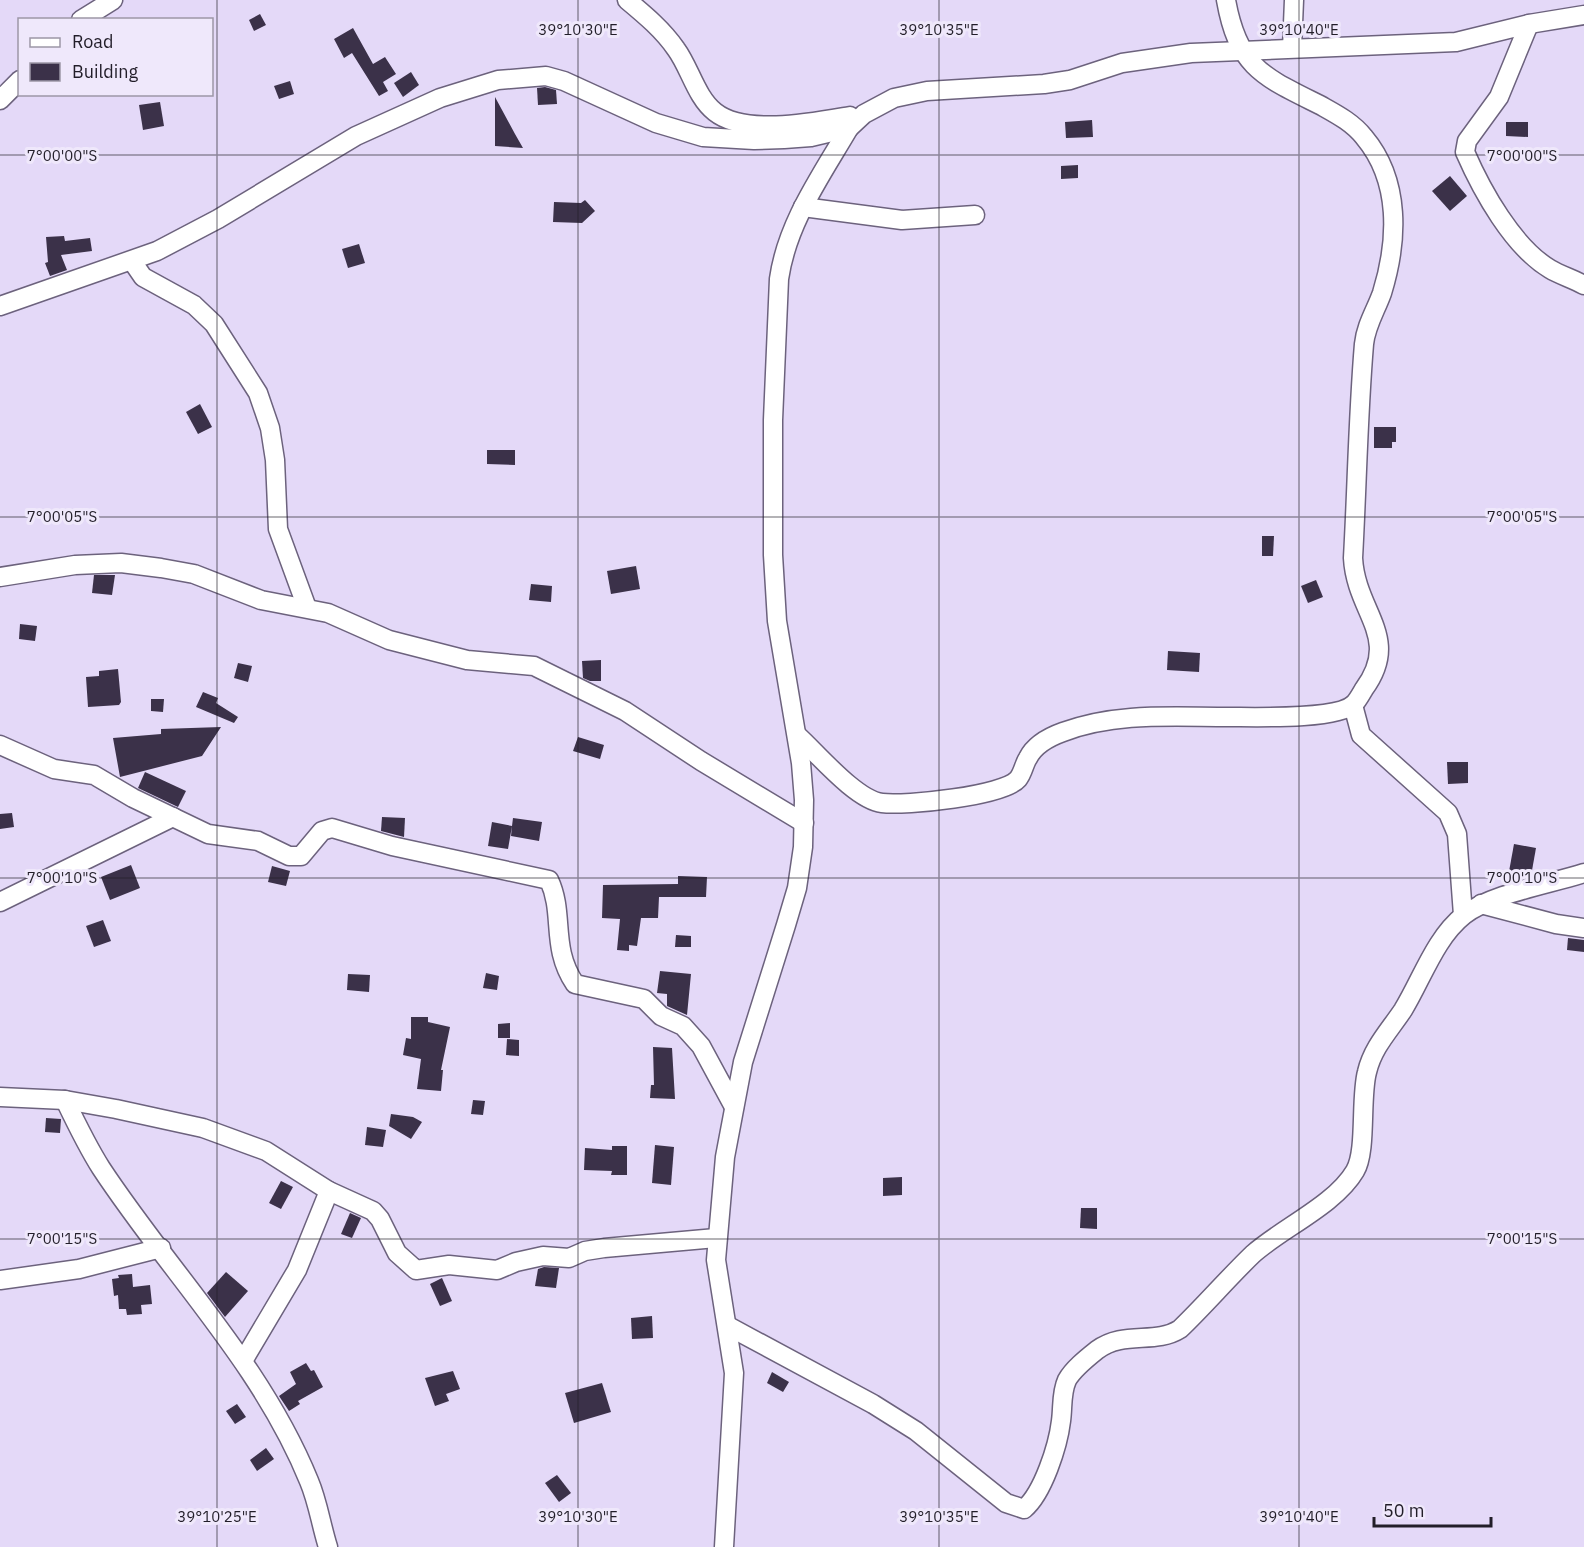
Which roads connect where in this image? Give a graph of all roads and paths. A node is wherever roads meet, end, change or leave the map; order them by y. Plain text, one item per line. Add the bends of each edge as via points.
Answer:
1 (113, 0) edge
2 (627, 0) edge
3 (1226, 0) edge
4 (1294, 0) edge
5 (1584, 15) edge
6 (84, 18) edge
7 (1529, 24) junction
8 (1292, 48) junction
9 (1242, 51) junction
10 (18, 82) edge
11 (0, 100) edge
12 (864, 114) junction
13 (849, 128) junction
14 (803, 207) junction
15 (975, 215) dead end
16 (132, 261) junction
17 (1584, 285) edge
18 (0, 306) edge
19 (0, 578) edge
20 (308, 608) junction
21 (1353, 705) junction
22 (798, 735) junction
23 (0, 745) edge
24 (173, 817) junction
25 (804, 823) junction
26 (1584, 873) edge
27 (0, 902) edge
28 (1481, 903) junction
29 (1463, 915) junction
30 (1584, 928) edge
31 (0, 1097) edge
32 (64, 1100) junction
33 (734, 1107) junction
34 (329, 1191) junction
35 (716, 1238) junction
36 (161, 1248) junction
37 (0, 1280) edge
38 (728, 1326) junction
39 (243, 1361) junction
40 (328, 1547) edge
41 (724, 1547) edge

1 - 6 street
2 - 12 street via 652,20 677,49 706,101 714,112 726,118 746,124 795,125
3 - 9 street
4 - 8 street
5 - 7 street
7 - 8 street via 1456,42
7 - 17 street via 1499,97 1467,141 1466,153 1499,216 1534,256 1550,269
8 - 9 street
9 - 12 street via 1191,53 1122,63 1044,84 927,91 894,98
9 - 21 street via 1262,75 1344,118 1365,137 1392,194 1394,225 1389,264 1364,342 1353,558 1357,588 1379,637 1380,656 1376,673
10 - 11 street
12 - 13 street
13 - 14 street
13 - 16 street via 784,139 704,137 656,123 546,75 498,80 440,98 373,127 218,219
14 - 15 street via 902,220
14 - 22 street via 788,242 779,279 772,456 777,621
16 - 18 street
16 - 20 street via 143,277 194,305 214,324 258,393 270,428 278,529
19 - 20 street via 75,565 121,563 194,574 244,595
20 - 25 street via 388,640 467,660 534,666 556,674 626,711
21 - 22 street via 1335,712 1288,717 1142,716 1097,722 1042,741 1018,779 1003,788 972,796 881,803 850,785
21 - 29 street via 1361,735 1448,813 1457,834
22 - 25 street
23 - 24 street via 54,769 94,775
24 - 27 street
24 - 33 street via 208,834 258,841 295,857 307,851 322,831 332,828 392,846 549,880 554,891 558,946 575,984 644,999 661,1016 683,1026 701,1046
25 - 33 street via 797,888 748,1042
26 - 28 street
28 - 29 street
28 - 30 street
29 - 38 street via 1445,937 1371,1056 1355,1171 1329,1198 1253,1255 1180,1329 1161,1336 1118,1338 1081,1364 1068,1378 1058,1440 1044,1478 1024,1509 1006,1503 916,1431 873,1404
31 - 32 street
32 - 34 street via 203,1128 266,1151
32 - 36 street via 100,1166
33 - 35 street
34 - 35 street via 373,1211 397,1253 416,1270 449,1265 497,1270 543,1256 569,1258 595,1249
34 - 39 street via 297,1270
35 - 38 street
36 - 37 street via 79,1269
36 - 39 street
38 - 41 street via 734,1373
39 - 40 street via 270,1402 310,1482

